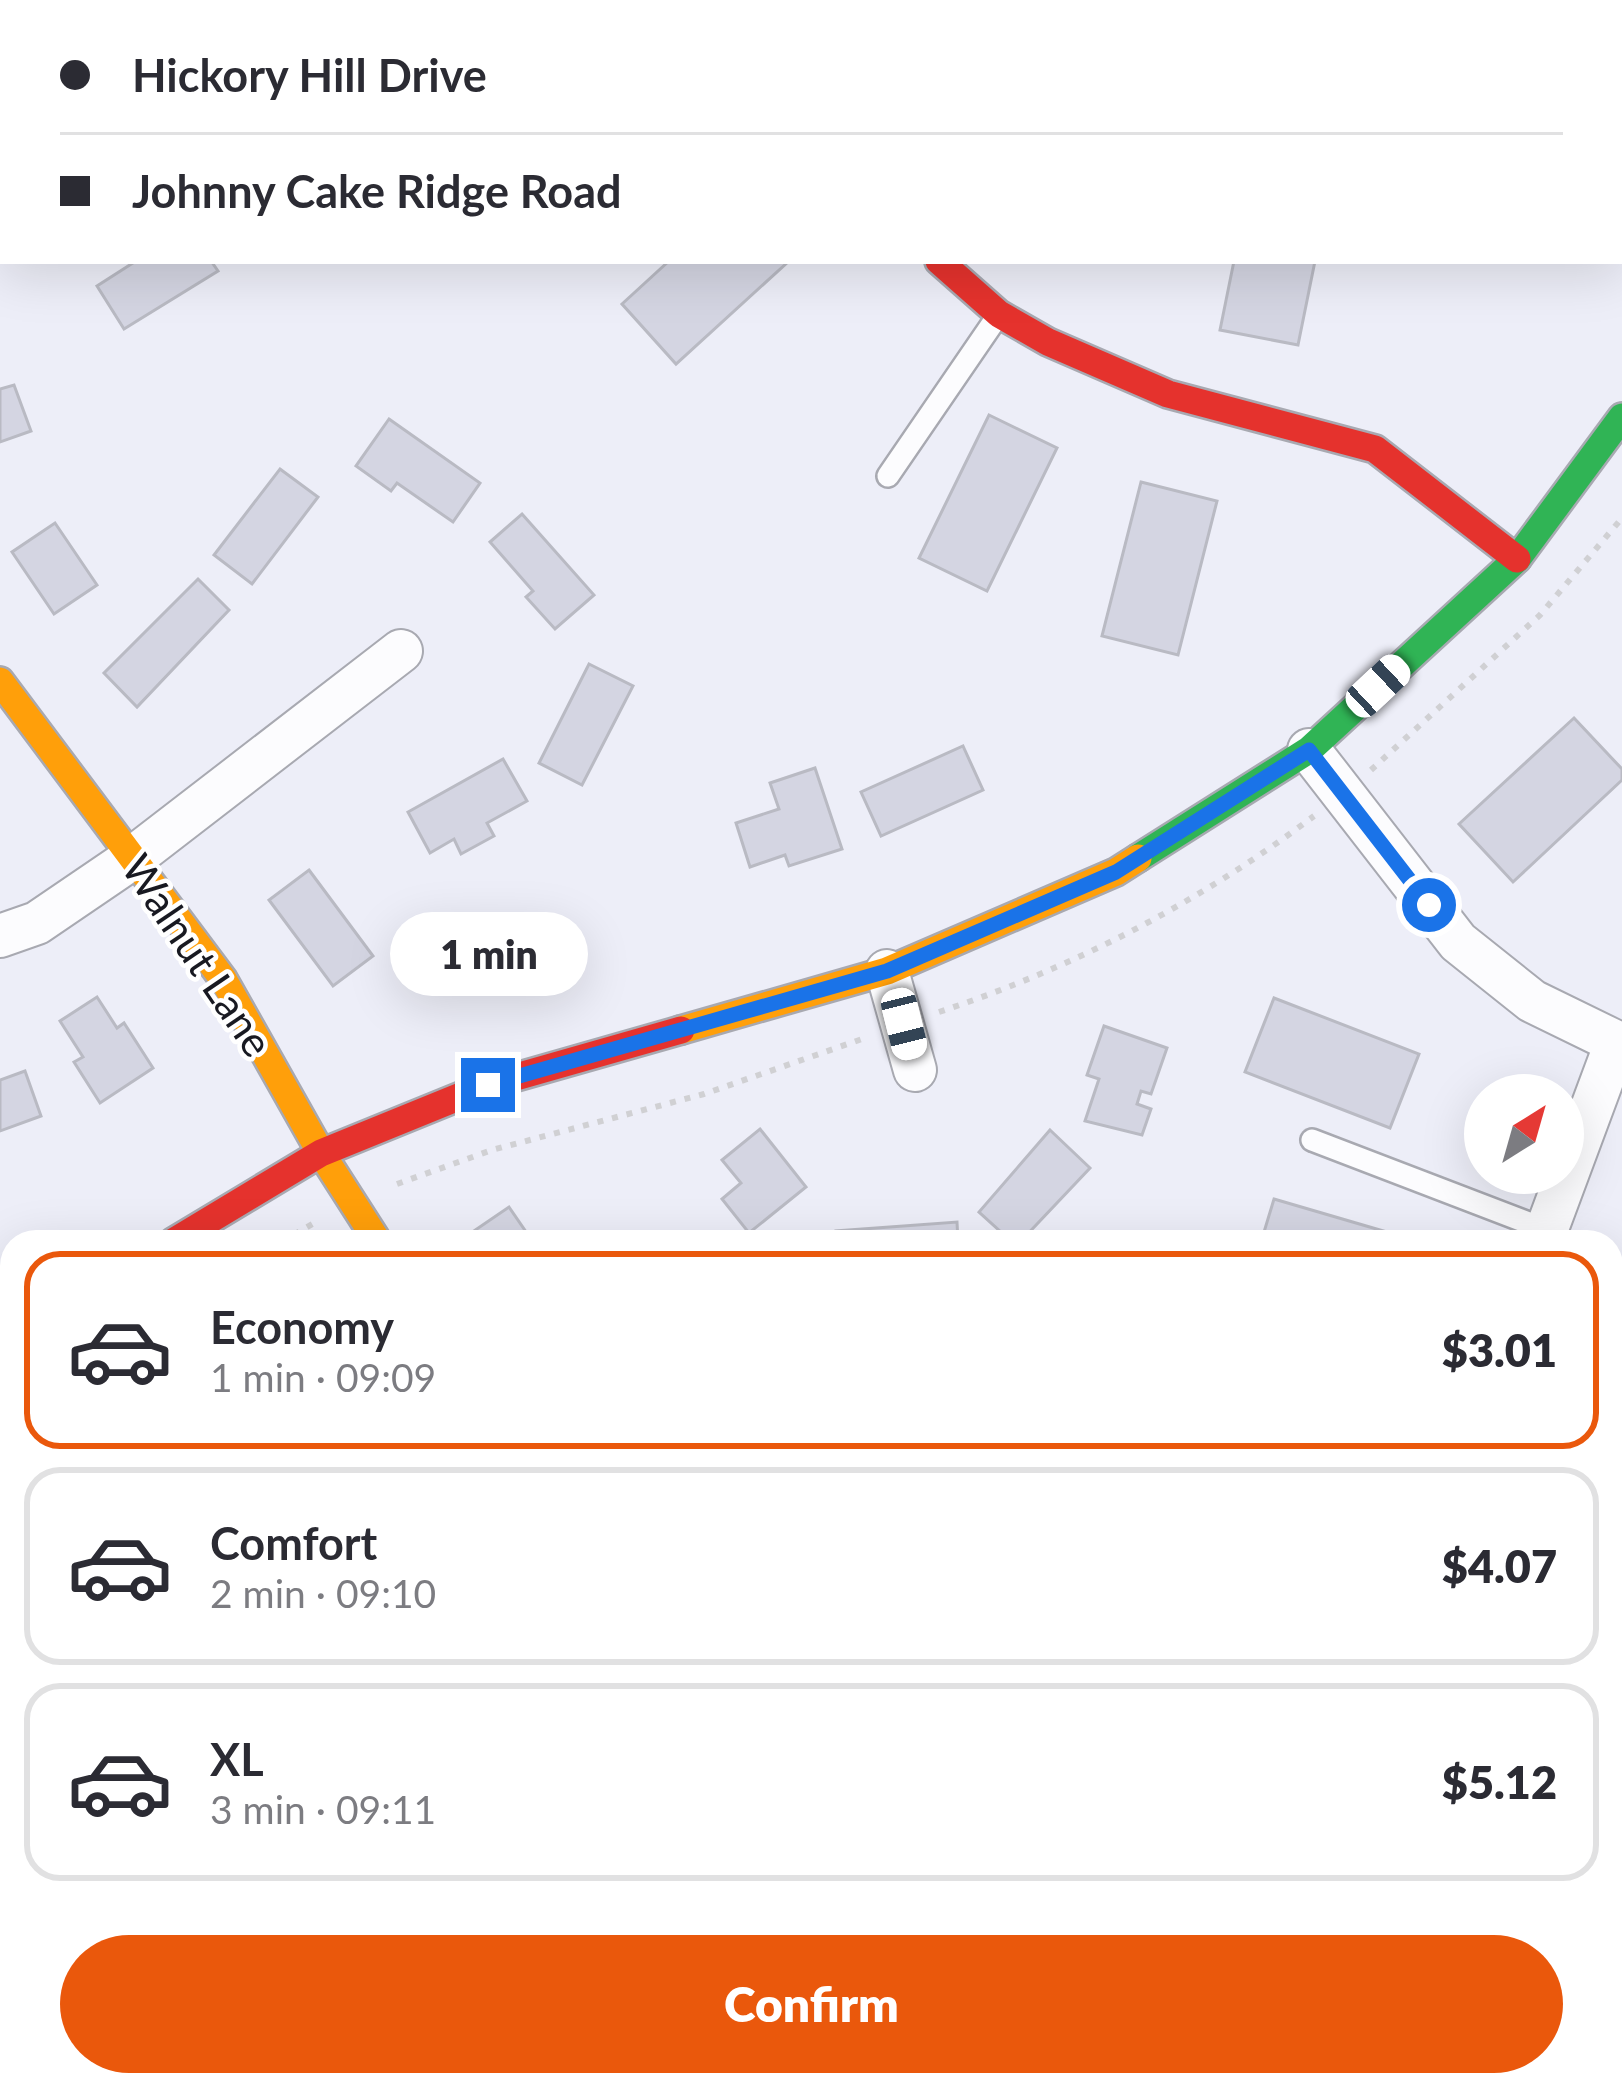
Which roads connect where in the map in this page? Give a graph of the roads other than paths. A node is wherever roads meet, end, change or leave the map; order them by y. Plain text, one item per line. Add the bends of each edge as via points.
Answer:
1 (942, 264) edge
2 (999, 314) junction
3 (1622, 417) edge
4 (888, 476) dead end
5 (1517, 559) junction
6 (401, 651) dead end
7 (0, 680) edge
8 (1309, 750) junction
9 (134, 857) junction
10 (0, 936) edge
11 (887, 971) junction
12 (1619, 1044) edge
13 (915, 1070) dead end
14 (1312, 1141) dead end
15 (321, 1153) junction
16 (193, 1230) edge
17 (369, 1230) edge
18 (1529, 1230) edge
19 (1546, 1230) edge

1 - 2 street
2 - 4 lane
2 - 5 street via 1168,394 1375,449
3 - 5 street
5 - 8 street
6 - 9 street
7 - 9 street, Walnut Lane
8 - 11 street via 1116,872
8 - 12 street via 1458,942 1532,1001
9 - 10 street via 37,923
9 - 15 street, Walnut Lane via 223,980
11 - 13 street
11 - 15 street via 488,1085
12 - 19 street
14 - 18 lane
15 - 16 street
15 - 17 street, Walnut Lane

